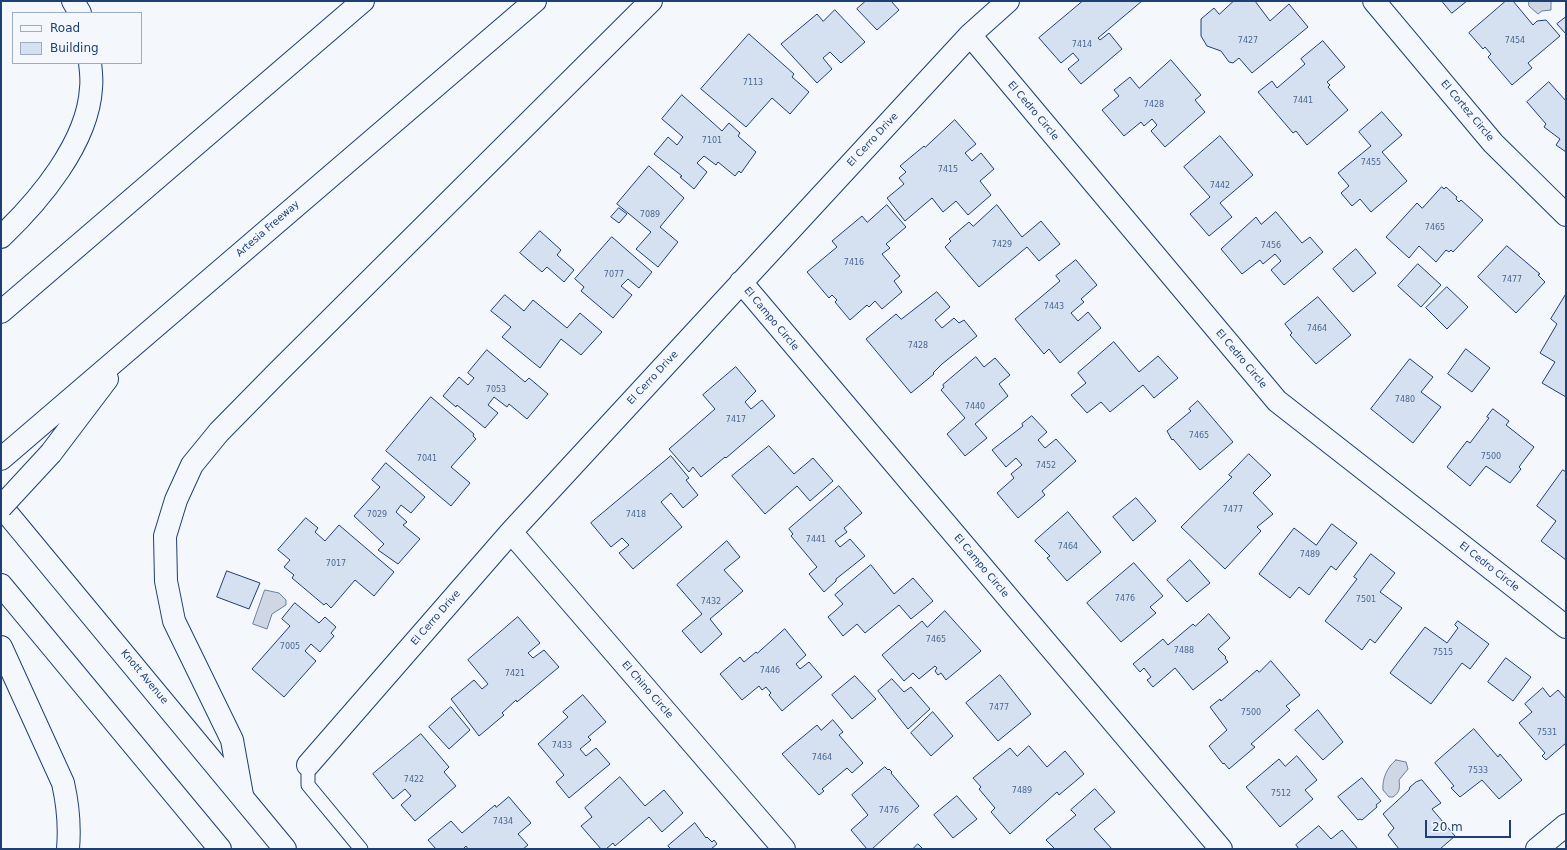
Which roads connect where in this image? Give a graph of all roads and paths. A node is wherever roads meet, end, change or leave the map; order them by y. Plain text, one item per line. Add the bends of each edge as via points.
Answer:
1 (73, 1) edge
2 (363, 1) edge
3 (535, 1) edge
4 (651, 1) edge
5 (1008, 1) edge
6 (1374, 1) edge
7 (79, 12) edge
8 (970, 35) junction
9 (90, 64) edge
10 (1566, 215) edge
11 (1, 237) edge
12 (741, 282) junction
13 (1, 312) edge
14 (134, 343) junction
15 (1, 459) edge
16 (1, 506) edge
17 (511, 532) junction
18 (1, 585) edge
19 (1566, 627) edge
20 (1, 647) edge
21 (308, 765) joint
22 (242, 795) junction
23 (1566, 824) edge
24 (68, 849) edge
25 (220, 849) edge
26 (285, 849) edge
27 (361, 849) edge
28 (784, 849) edge
29 (1221, 849) edge
30 (1537, 849) edge

1 - 7 main road
2 - 13 main road
3 - 14 main road, Artesia Freeway
4 - 22 main road via 218,432 192,465 176,500 165,536 166,581 174,621 232,740
5 - 8 main road, El Cerro Drive
6 - 10 main road, El Cortez Circle via 1493,142
8 - 12 main road, El Cerro Drive
8 - 19 main road, El Cedro Circle via 1277,401
9 - 11 main road via 91,88 84,124 67,158 22,218
12 - 17 main road, El Cerro Drive
12 - 29 main road, El Campo Circle
14 - 15 main road, Artesia Freeway
14 - 16 main road, bridge via 51,453
16 - 22 main road, Knott Avenue
17 - 21 main road, El Cerro Drive
17 - 28 main road, El Chino Circle
18 - 25 main road
20 - 24 main road via 63,783 68,803
21 - 27 lane via 308,785
22 - 26 main road, Knott Avenue
23 - 30 main road

